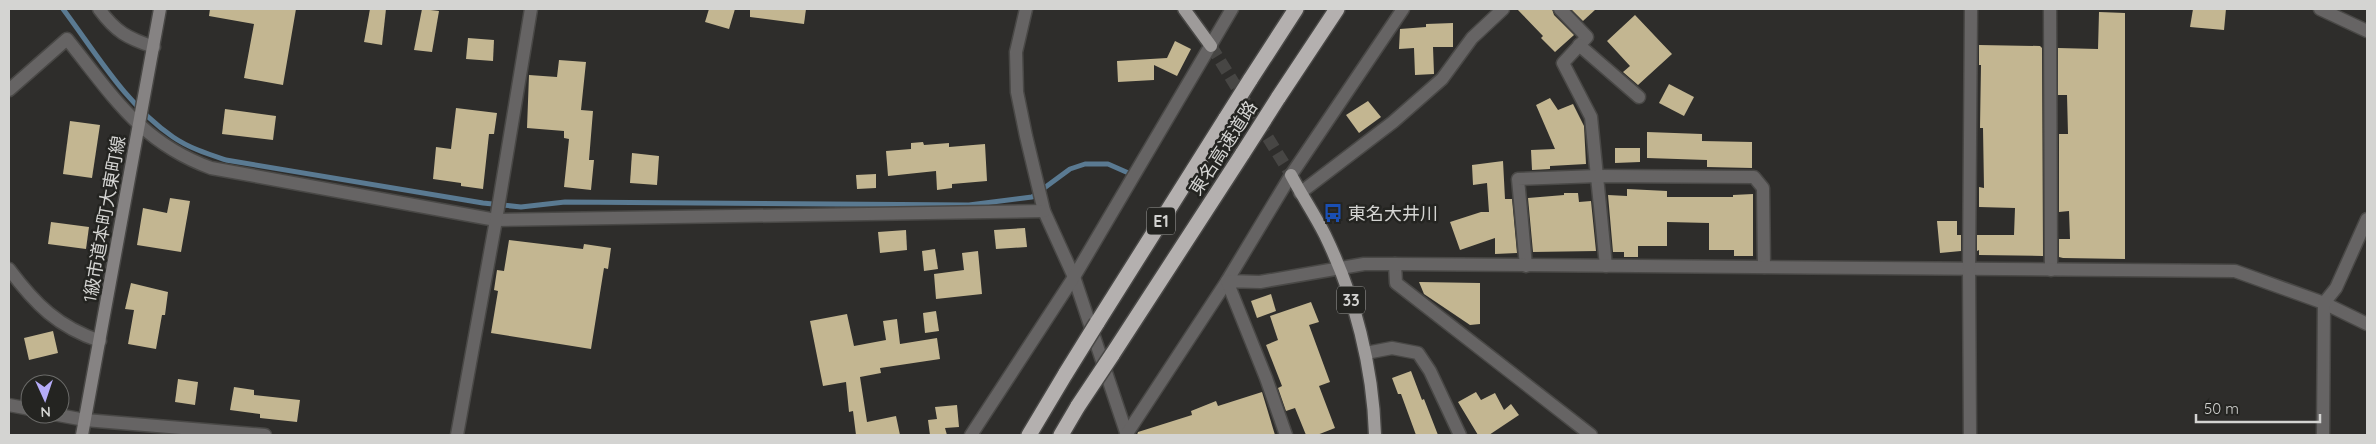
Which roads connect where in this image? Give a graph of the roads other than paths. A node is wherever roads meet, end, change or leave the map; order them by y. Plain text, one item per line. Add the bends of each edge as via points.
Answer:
1 (99, 9) edge
2 (160, 9) edge
3 (532, 9) edge
4 (1026, 9) edge
5 (1184, 9) edge
6 (1232, 9) edge
7 (1296, 9) edge
8 (1337, 9) edge
9 (1403, 9) edge
10 (1503, 9) edge
11 (1560, 9) edge
12 (1971, 9) edge
13 (2050, 9) edge
14 (2321, 9) edge
15 (2367, 31) edge
16 (1579, 45) junction
17 (1211, 46) junction
18 (154, 47) junction
19 (9, 90) edge
20 (1639, 97) dead end
21 (139, 127) junction
22 (1291, 175) junction
23 (1598, 176) junction
24 (1300, 194) junction
25 (1044, 211) junction
26 (2367, 219) edge
27 (496, 220) junction
28 (1395, 264) junction
29 (1526, 266) junction
30 (1606, 266) junction
31 (1764, 267) junction
32 (9, 269) edge
33 (1341, 269) junction
34 (1968, 269) junction
35 (2051, 270) junction
36 (1074, 277) junction
37 (1227, 281) junction
38 (2324, 303) junction
39 (2367, 324) edge
40 (100, 341) junction
41 (1366, 353) junction
42 (70, 417) edge
43 (85, 420) junction
44 (82, 435) edge
45 (265, 435) edge
46 (457, 435) edge
47 (972, 435) edge
48 (1029, 435) edge
49 (1061, 435) edge
50 (1127, 435) edge
51 (1286, 435) edge
52 (1375, 435) edge
53 (1460, 435) edge
54 (1591, 435) edge
55 (1970, 435) edge
56 (2323, 435) edge

1 - 18 street via 110,24 128,39
2 - 18 street, 1級市道本町大東町線
3 - 27 street
4 - 25 street via 1016,52 1018,92
5 - 17 main road
6 - 17 street
7 - 48 highway, 東名高速道路 / E1, bridge
8 - 49 highway, 東名高速道路 / E1, bridge
9 - 22 street
10 - 24 street via 1472,38 1442,80
11 - 16 street via 1587,37
12 - 34 street
13 - 35 street
14 - 15 street
16 - 20 street
16 - 23 street via 1562,63 1591,117
17 - 36 street
18 - 21 street, 1級市道本町大東町線
19 - 21 street via 67,39
21 - 27 street via 186,159 211,168
21 - 40 street, 1級市道本町大東町線
22 - 24 main road, 33
22 - 37 street
23 - 29 street via 1518,179
23 - 30 street
23 - 31 street via 1754,177 1763,188
24 - 33 main road, 33
25 - 27 street
25 - 36 street
26 - 38 street via 2336,288
27 - 46 street
28 - 29 street
28 - 33 street via 1364,264
28 - 54 street via 1396,283
29 - 30 street
30 - 31 street
31 - 34 street
32 - 40 street via 41,309 83,336
33 - 37 street via 1260,282
33 - 41 main road, 33
34 - 35 street
34 - 55 street
35 - 38 street via 2235,271
36 - 47 street
36 - 50 street
37 - 50 street
37 - 51 street
38 - 39 street
38 - 56 street
40 - 43 street, 1級市道本町大東町線
41 - 52 main road, 33
41 - 53 street via 1392,348 1418,352
42 - 43 street
43 - 44 street, 1級市道本町大東町線
43 - 45 street

